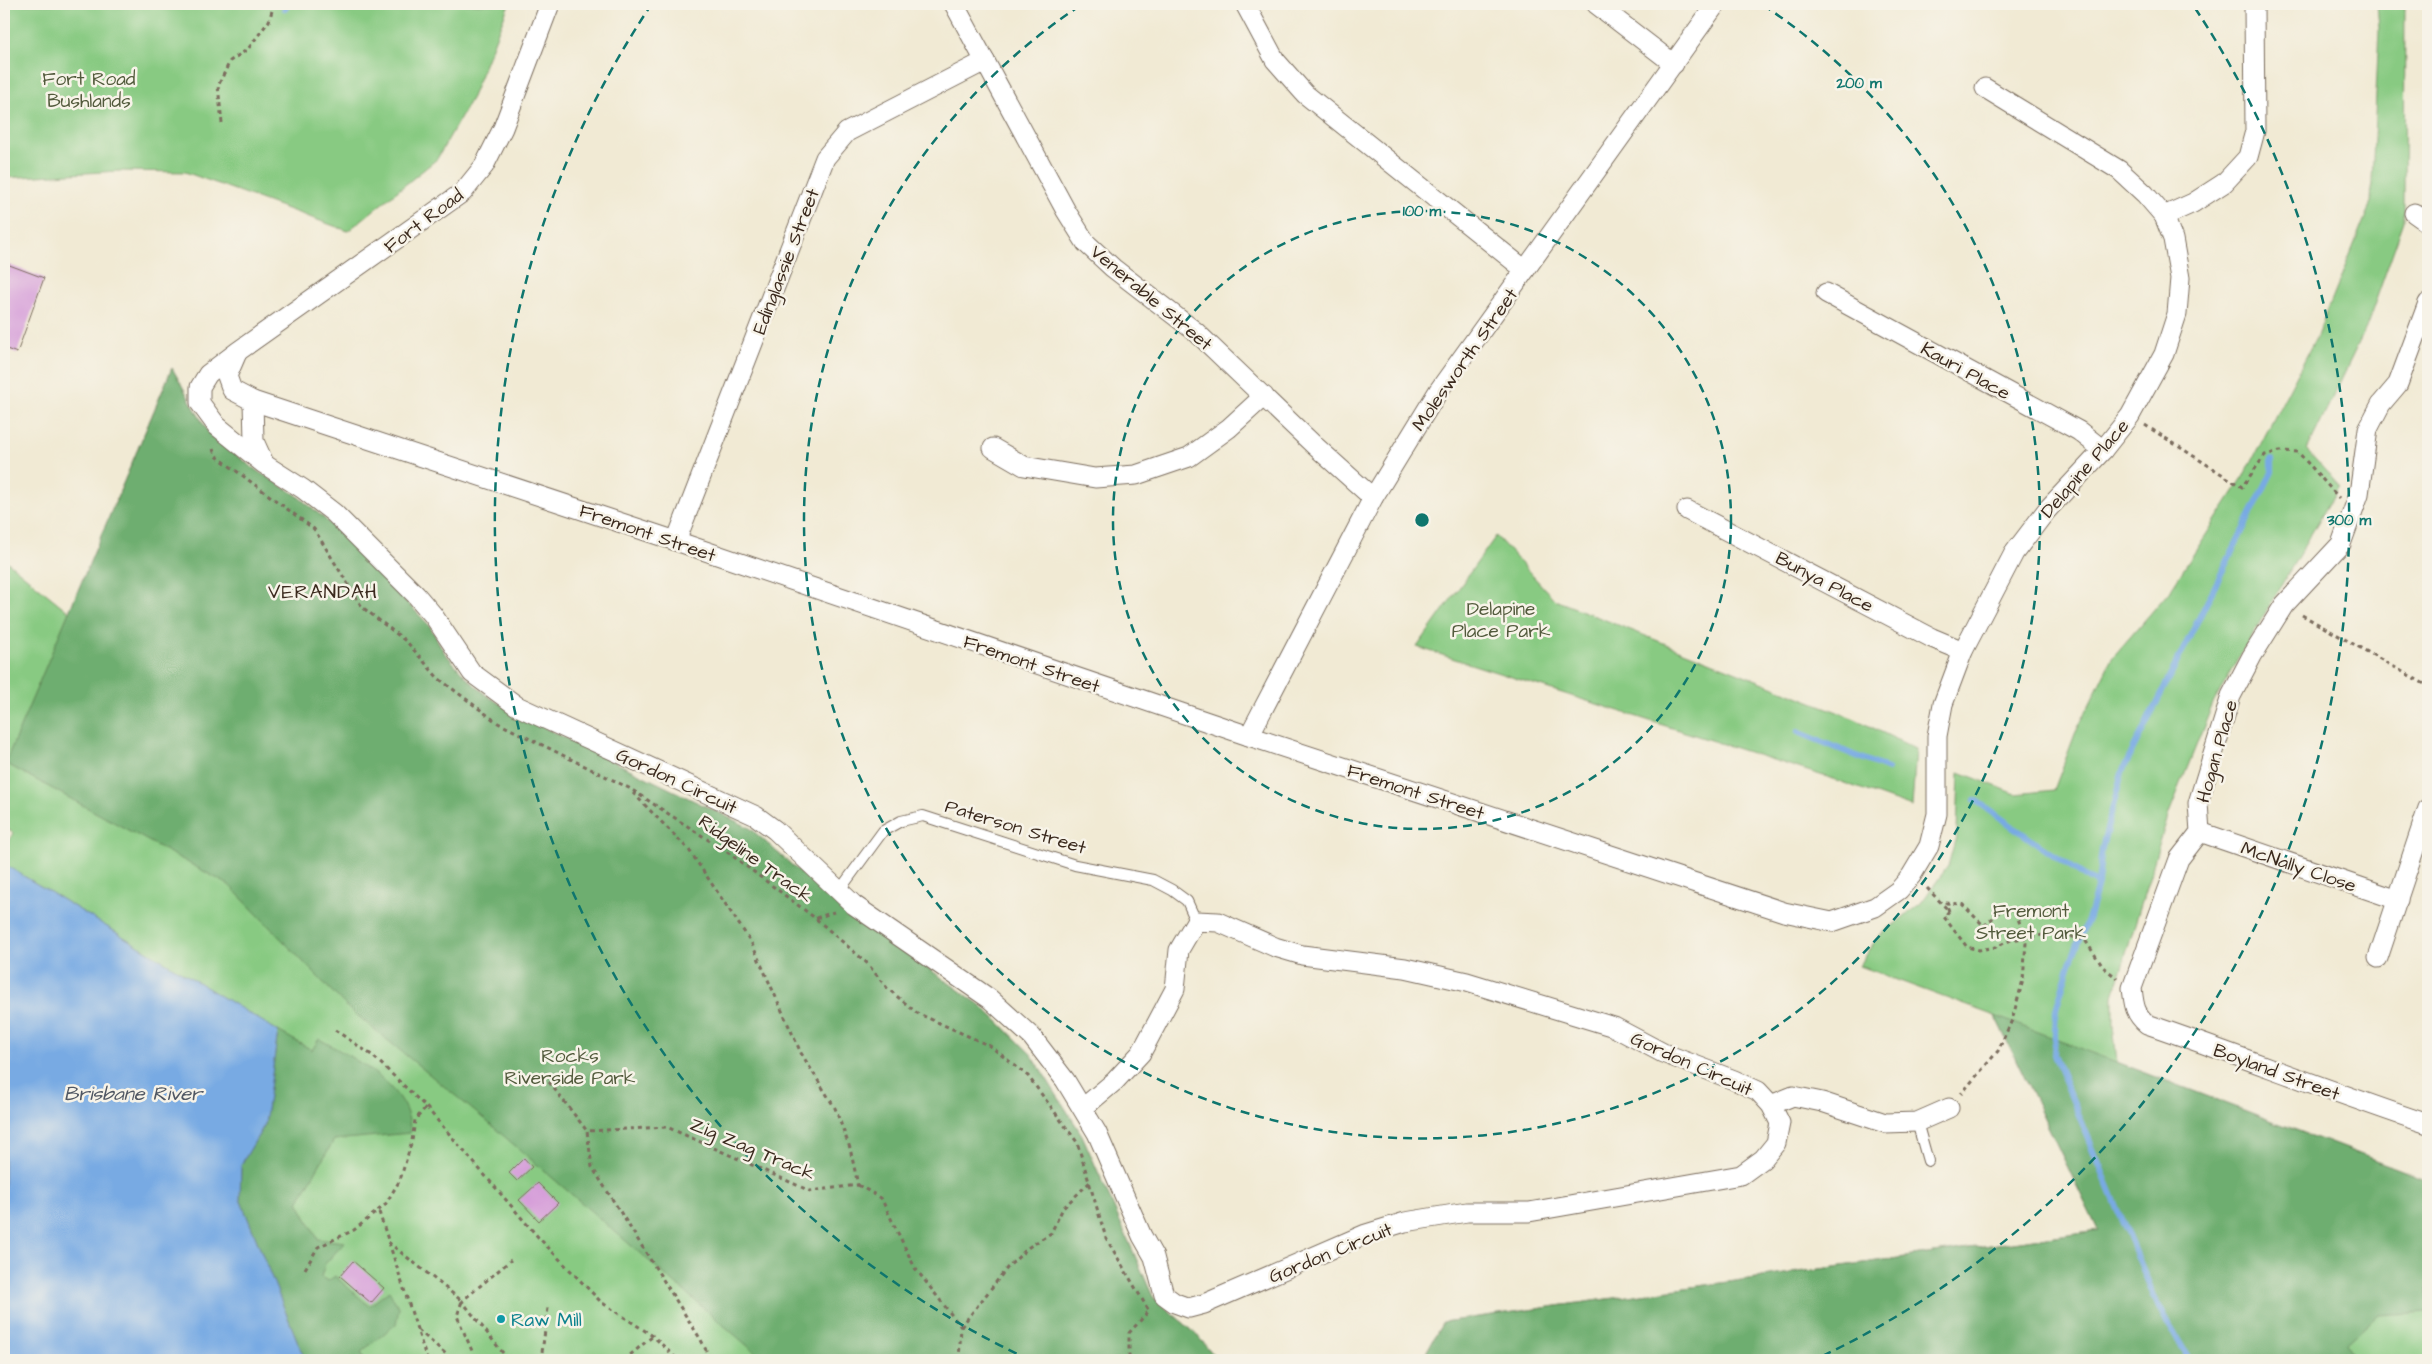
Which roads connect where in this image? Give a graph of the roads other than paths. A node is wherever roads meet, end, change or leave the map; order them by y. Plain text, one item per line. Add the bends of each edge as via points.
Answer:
1 (550, 4) edge
2 (954, 4) edge
3 (1245, 4) edge
4 (1596, 4) edge
5 (1716, 4) edge
6 (2254, 4) edge
7 (984, 61) junction
8 (1674, 64) junction
9 (1985, 88) dead end
10 (2164, 216) junction
11 (1525, 270) junction
12 (1826, 293) dead end
13 (2428, 303) edge
14 (237, 352) junction
15 (1264, 396) junction
16 (253, 401) junction
17 (992, 448) dead end
18 (2103, 450) junction
19 (264, 464) junction
20 (1372, 498) junction
21 (1687, 510) dead end
22 (676, 541) junction
23 (1963, 652) junction
24 (1249, 736) junction
25 (2428, 808) edge
26 (2200, 832) junction
27 (839, 891) junction
28 (2398, 900) junction
29 (1875, 907) joint
30 (1196, 921) junction
31 (2378, 958) dead end
32 (1771, 1105) junction
33 (1083, 1108) junction
34 (1949, 1108) road end
35 (1917, 1122) junction
36 (2428, 1124) edge
37 (1928, 1161) dead end

1 - 14 street, Fort Road via 503,128 484,166 463,192
2 - 7 street, Venerable Street
3 - 11 street via 1274,60 1306,94
4 - 8 street
5 - 8 street, Molesworth Street
6 - 10 street via 2255,131 2248,157 2224,183 2193,203
7 - 15 street, Venerable Street via 1086,243 1196,332
7 - 22 street, Edinglassie Street via 847,132 825,158
8 - 11 street, Molesworth Street
9 - 10 street, Delapine Place via 2119,170
10 - 18 street, Delapine Place via 2173,239 2180,278 2177,314 2164,354 2130,416
11 - 20 street, Molesworth Street via 1439,390
12 - 18 street, Kauri Place via 2079,431
13 - 26 street, Hogan Place via 2398,384 2381,404 2368,429 2359,494 2341,544 2284,605 2231,696 2198,803
14 - 16 street, Fremont Street via 227,376 232,390
14 - 19 street, Gordon Circuit via 208,374 200,387 200,403 217,426
15 - 17 street via 1229,428 1189,457 1136,475 1095,478 1024,466
15 - 20 street, Venerable Street
16 - 19 street via 254,441
16 - 22 street, Fremont Street
18 - 23 street, Delapine Place via 2046,511 2014,553
19 - 27 street, Gordon Circuit via 334,512 416,596 472,673 492,689 517,706 756,816
20 - 24 street, Molesworth Street
21 - 23 street, Bunya Place
22 - 24 street, Fremont Street
23 - 29 street, Delapine Place via 1943,704 1937,736 1937,814 1928,846 1899,890
24 - 29 street, Fremont Street via 1784,912 1832,922
25 - 28 street
26 - 28 street, McNally Close
26 - 36 street, Boyland Street via 2179,859 2132,988 2138,1016 2147,1024
27 - 30 lane, Paterson Street via 883,831 901,820 924,816 1075,865 1153,880 1187,901
27 - 33 street, Gordon Circuit via 990,1000 1032,1037
28 - 31 street
30 - 32 street, Gordon Circuit via 1218,922 1302,955 1404,968 1467,982 1614,1027 1662,1053 1758,1091
30 - 33 street via 1179,950 1175,989 1141,1053
32 - 33 street, Gordon Circuit via 1780,1123 1776,1143 1763,1159 1741,1174 1529,1212 1467,1212 1405,1222 1366,1234 1189,1308 1164,1295 1154,1258
32 - 35 street via 1793,1096 1885,1123
34 - 35 street
35 - 37 lane

